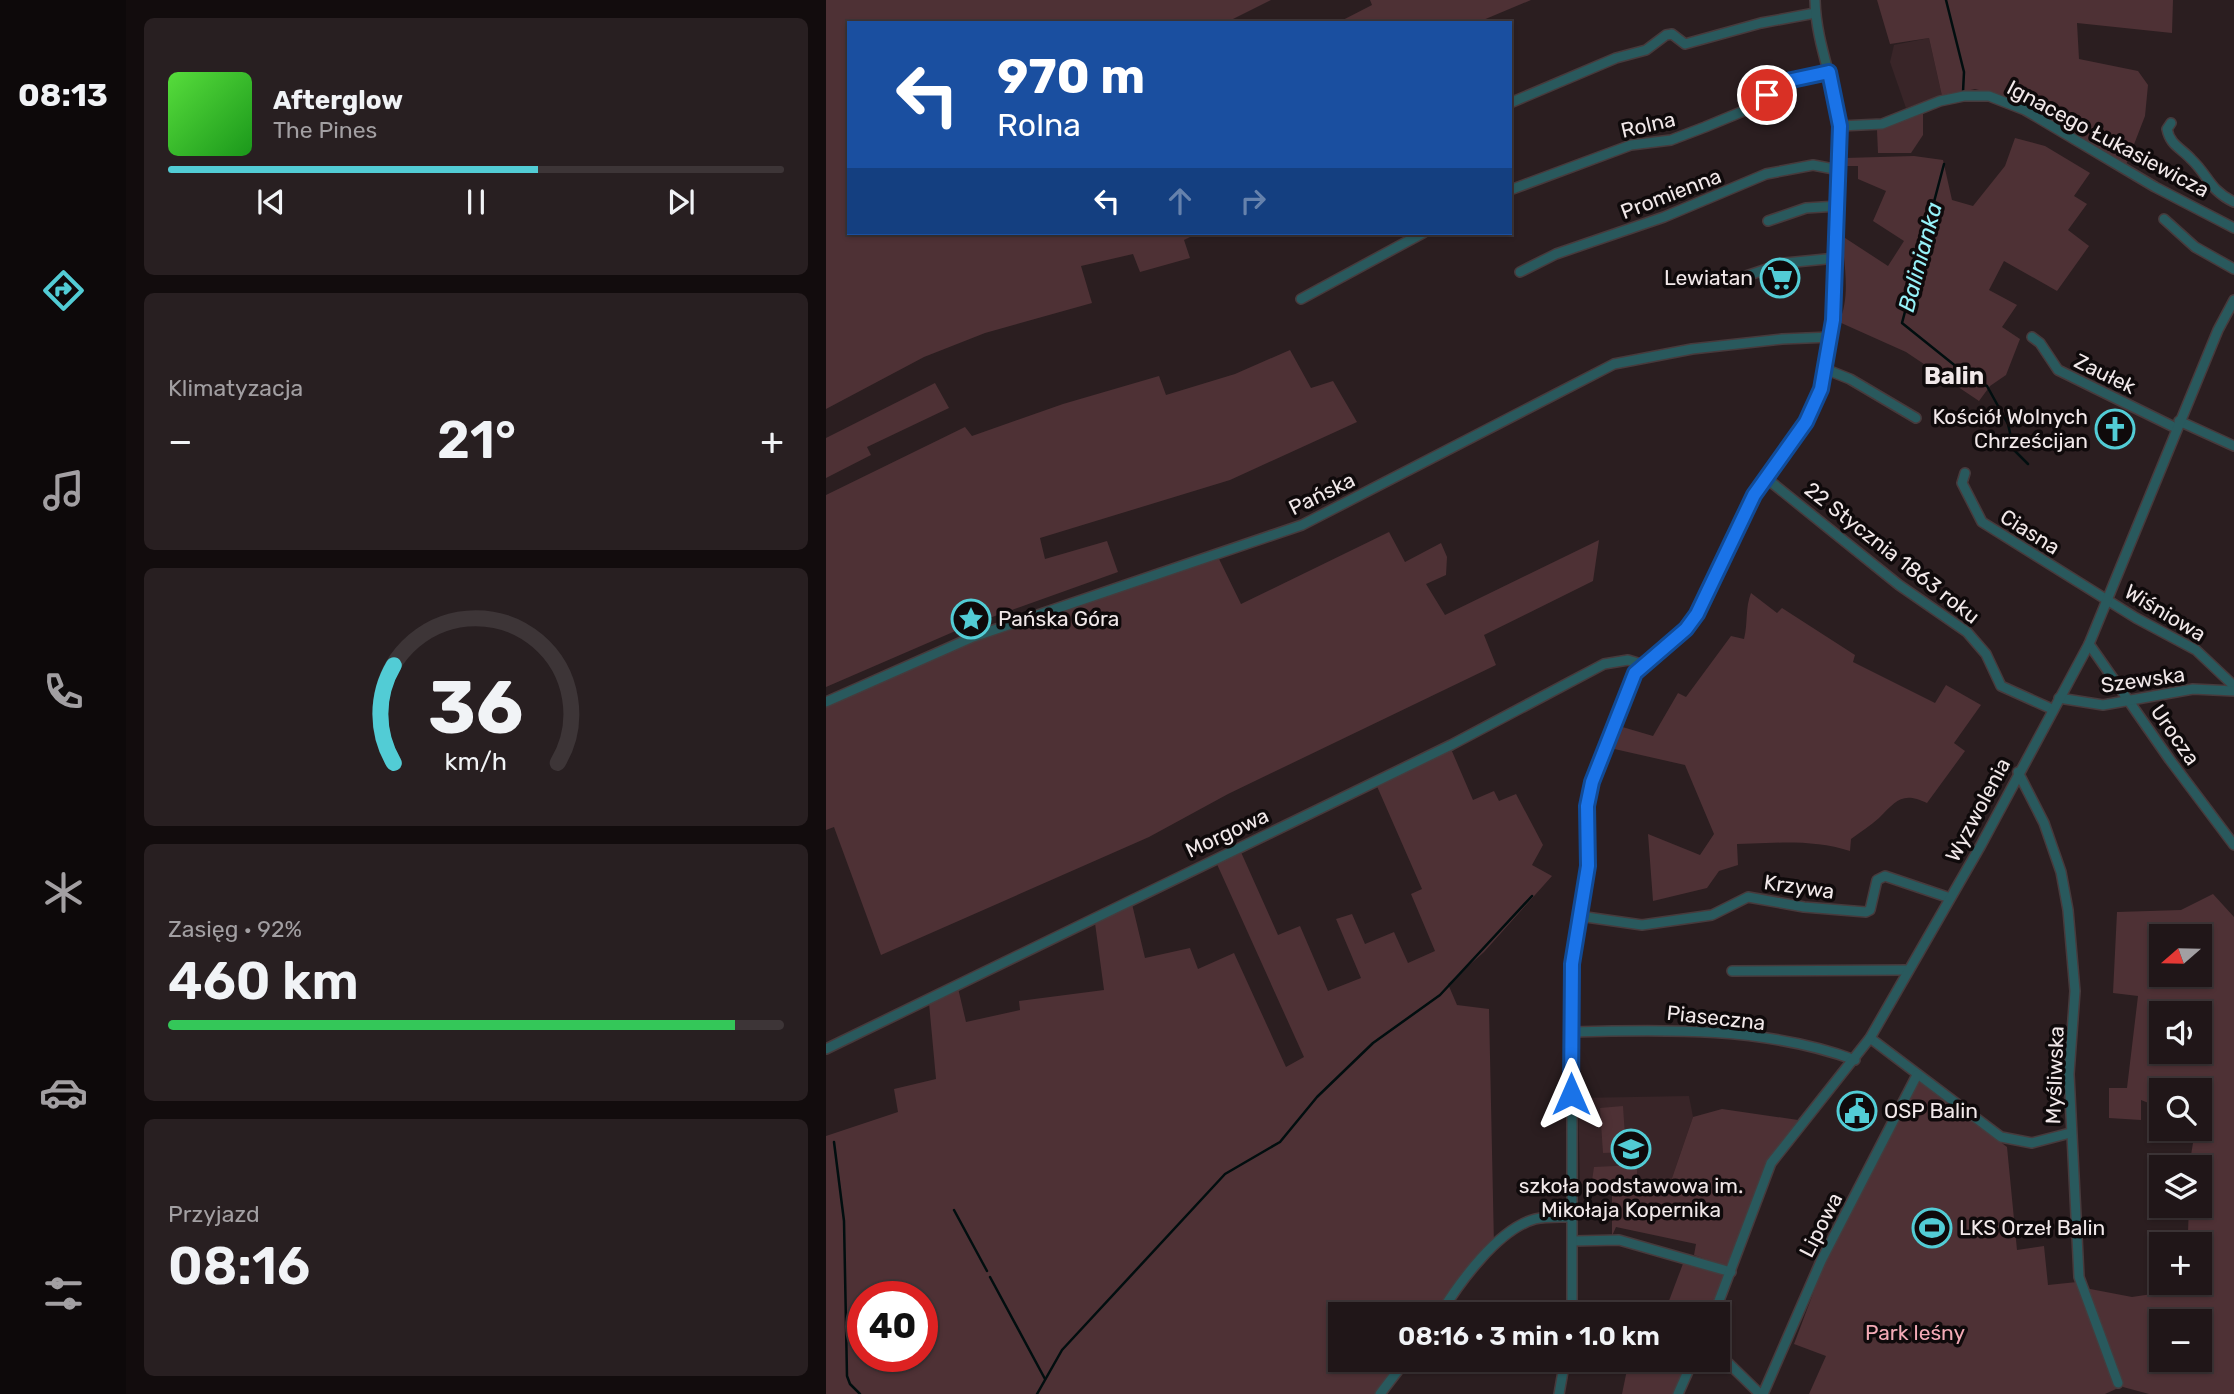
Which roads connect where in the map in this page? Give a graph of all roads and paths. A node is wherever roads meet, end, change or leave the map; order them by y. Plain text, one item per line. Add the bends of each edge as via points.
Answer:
1 (1815, 0) edge
2 (1815, 13) junction
3 (1829, 72) junction
4 (1512, 102) edge
5 (2171, 123) dead end
6 (1840, 126) junction
7 (1839, 170) junction
8 (1512, 189) edge
9 (2234, 202) edge
10 (1838, 206) junction
11 (2164, 219) dead end
12 (1768, 221) dead end
13 (2234, 228) edge
14 (1419, 235) edge
15 (1836, 258) junction
16 (2234, 269) edge
17 (1520, 272) dead end
18 (1746, 276) dead end
19 (1301, 299) dead end
20 (2234, 300) edge
21 (1831, 337) junction
22 (2032, 337) dead end
23 (1825, 369) junction
24 (1916, 418) dead end
25 (2178, 425) junction
26 (2234, 446) edge
27 (1965, 473) dead end
28 (1766, 478) junction
29 (2108, 599) junction
30 (2089, 644) junction
31 (1644, 665) junction
32 (2234, 689) edge
33 (2059, 698) junction
34 (2129, 700) junction
35 (826, 702) edge
36 (2052, 709) junction
37 (2018, 772) junction
38 (2234, 845) edge
39 (1950, 898) junction
40 (1579, 916) junction
41 (1908, 970) junction
42 (1732, 971) dead end
43 (1572, 1032) junction
44 (1870, 1038) junction
45 (826, 1049) edge
46 (1855, 1060) junction
47 (1917, 1075) junction
48 (2070, 1133) junction
49 (1573, 1217) junction
50 (1574, 1241) junction
51 (1731, 1272) junction
52 (1448, 1302) edge
53 (1572, 1302) edge
54 (1719, 1302) edge
55 (1730, 1364) edge
56 (1397, 1372) edge
57 (1563, 1372) edge
58 (1688, 1372) edge
59 (2118, 1382) dead end
60 (1380, 1394) edge
61 (1559, 1394) edge
62 (1678, 1394) edge
63 (1761, 1394) edge

1 - 2 street
2 - 3 street
2 - 4 street via 1685,44 1666,34 1646,50
3 - 6 street
3 - 8 street, Rolna via 1787,81 1746,110 1671,140 1631,145
5 - 9 street via 2167,130 2172,143 2194,161 2216,193
6 - 7 street
6 - 13 street, Ignacego Łukasiewicza via 1882,124 1962,96 1989,96 2025,110
7 - 10 street
7 - 17 street, Promienna via 1813,165 1766,174
10 - 12 street via 1806,208
10 - 15 street
11 - 16 street via 2195,247
14 - 19 street
15 - 18 street via 1785,263
15 - 21 street
20 - 25 street, Wyzwolenia
21 - 23 street
21 - 35 street, Pańska via 1692,349 1614,364 1302,525 974,637
22 - 25 street, Zaułek via 2057,370
23 - 24 street
23 - 28 street via 1806,422
25 - 26 street, Zaułek
25 - 29 street, Wyzwolenia
27 - 29 street, Ciasna via 1962,484 1982,522
28 - 31 street via 1697,614
28 - 36 street, 22 Stycznia 1863 roku via 1899,585 1967,632 1986,654 2001,686
29 - 30 street, Wyzwolenia
29 - 32 street, Wiśniowa via 2196,650
30 - 33 street, Wyzwolenia
30 - 34 street, Urocza
31 - 40 street via 1630,684 1592,782 1587,806 1588,866
31 - 45 street, Morgowa via 1628,660 1604,664 1451,745
32 - 34 street, Szewska via 2193,689
33 - 34 street, Szewska via 2092,705
33 - 36 street, Wyzwolenia
34 - 38 street, Urocza
36 - 37 street, Wyzwolenia
37 - 39 street, Wyzwolenia
37 - 48 street, Myśliwska via 2044,823 2068,910 2076,990
39 - 40 street, Krzywa via 1885,876 1877,880 1866,912 1748,897 1712,915 1642,926
39 - 41 street, Wyzwolenia
40 - 43 street via 1572,964
41 - 42 street
41 - 44 street, Wyzwolenia
43 - 46 street, Piaseczna via 1651,1029 1741,1037
43 - 49 street
44 - 46 street, Wyzwolenia
44 - 47 street
46 - 51 street, Wyzwolenia via 1776,1155
47 - 48 street via 2001,1137 2032,1143
47 - 63 street, Lipowa via 1821,1261
48 - 59 street, Myśliwska via 2079,1277
49 - 50 street
49 - 52 street via 1526,1223 1470,1268
50 - 51 street via 1619,1240
50 - 53 street
51 - 54 street, Wyzwolenia
55 - 63 street, Lipowa
56 - 60 street
57 - 61 street
58 - 62 street

